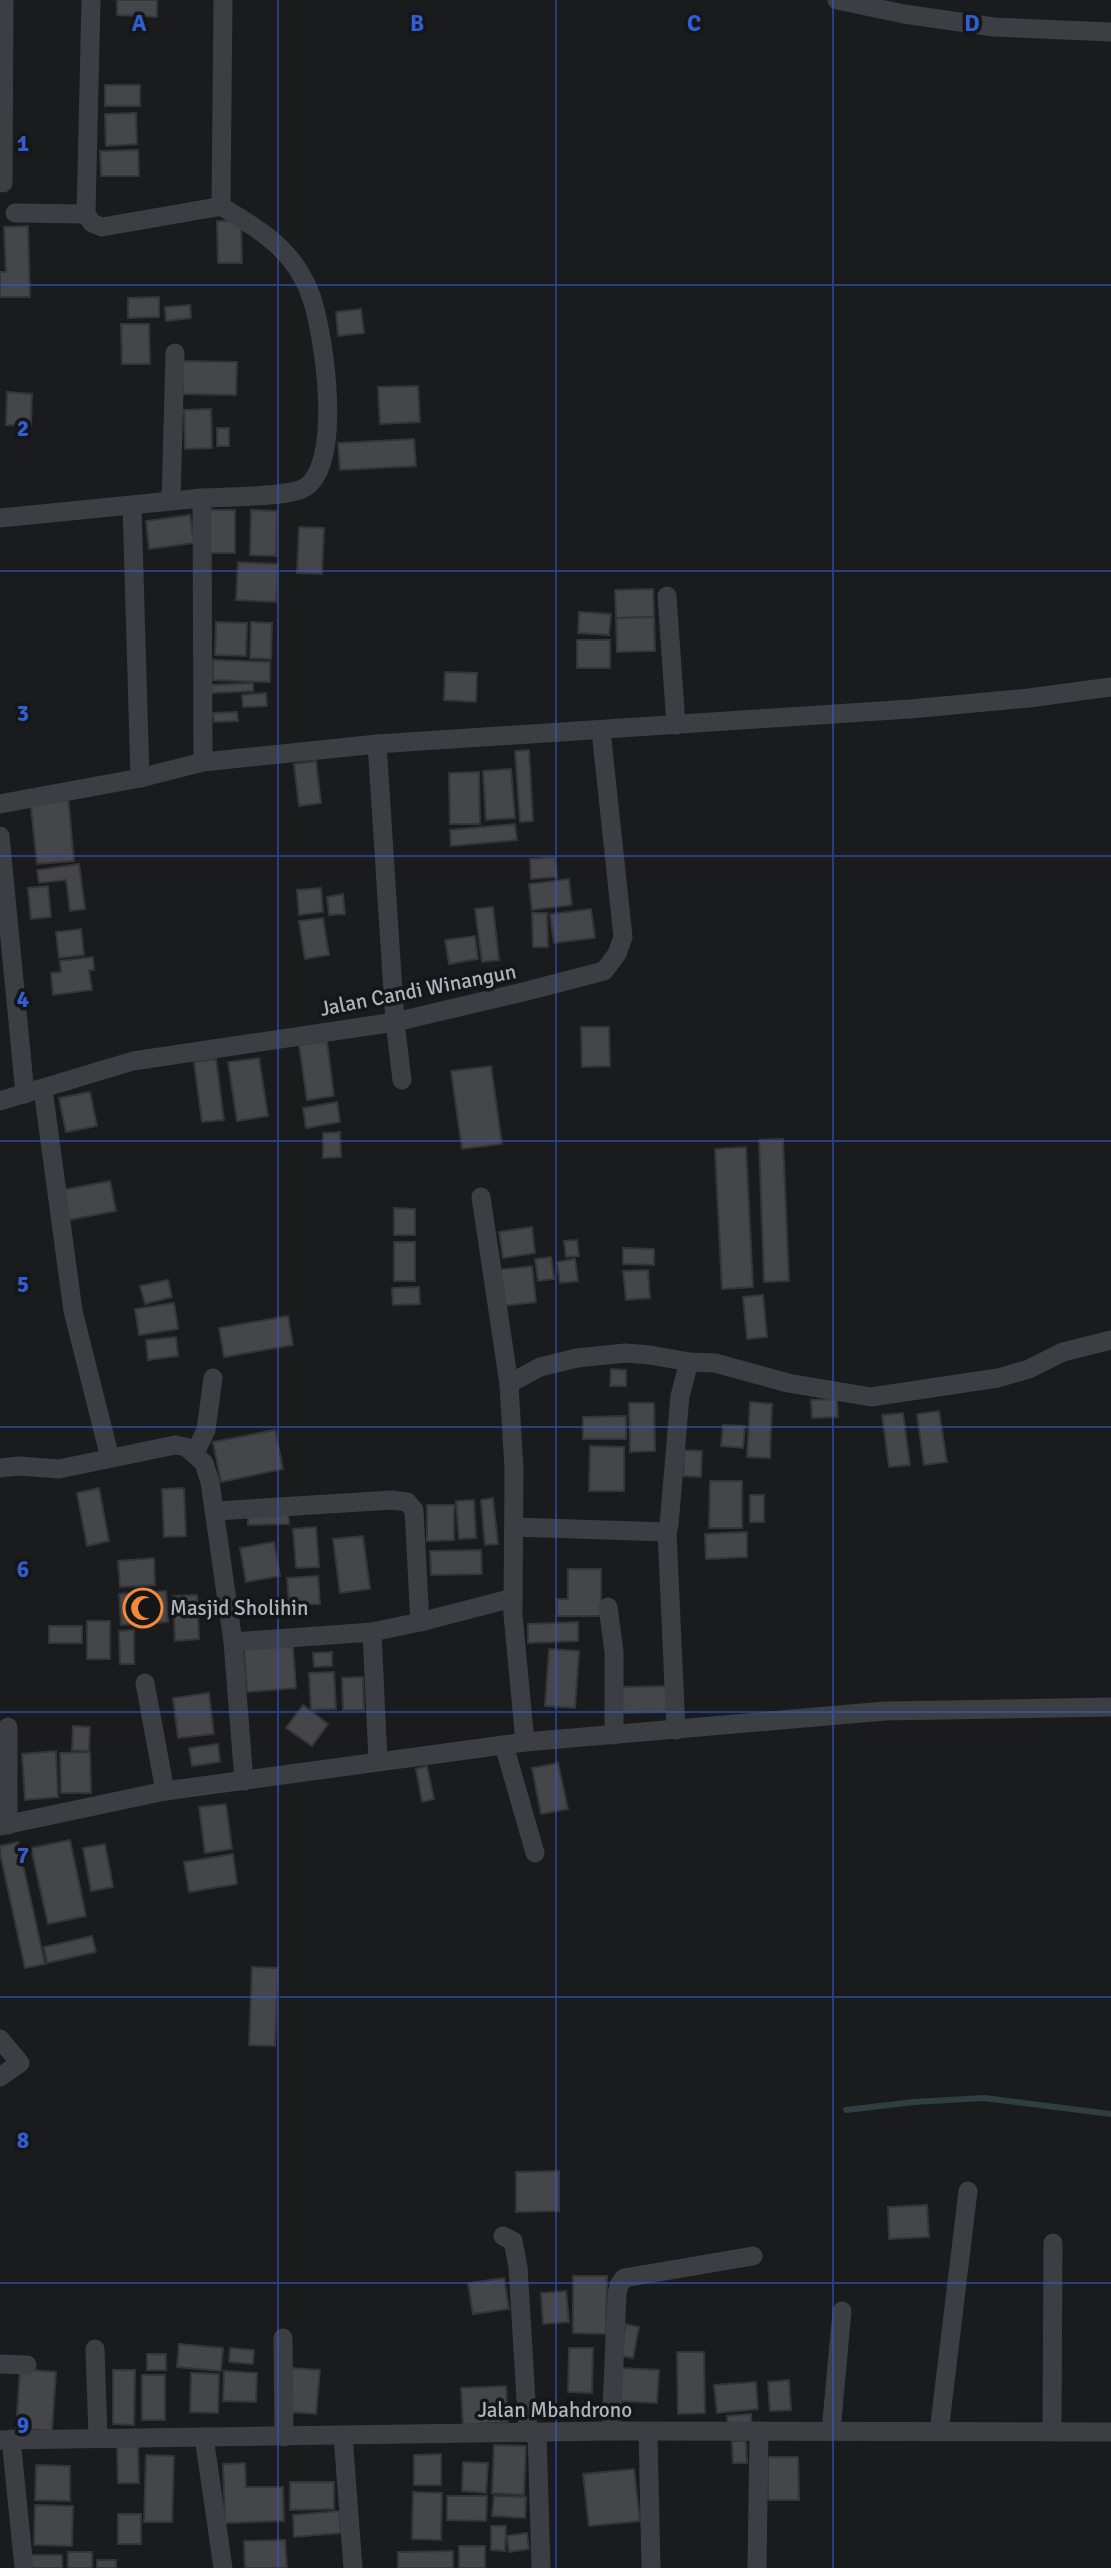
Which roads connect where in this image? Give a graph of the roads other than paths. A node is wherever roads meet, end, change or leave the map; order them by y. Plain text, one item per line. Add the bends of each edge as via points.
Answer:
1 (4, 0) edge
2 (91, 0) edge
3 (223, 0) edge
4 (837, 0) edge
5 (1111, 33) edge
6 (3, 183) dead end
7 (219, 205) junction
8 (15, 214) dead end
9 (86, 214) junction
10 (175, 353) dead end
11 (202, 498) junction
12 (172, 501) junction
13 (132, 505) junction
14 (0, 518) edge
15 (667, 596) dead end
16 (1111, 687) edge
17 (676, 725) junction
18 (601, 731) junction
19 (377, 744) junction
20 (203, 762) junction
21 (140, 778) junction
22 (0, 804) edge
23 (0, 836) edge
24 (4, 940) edge
25 (395, 1021) junction
26 (402, 1080) dead end
27 (34, 1092) junction
28 (0, 1101) edge
29 (481, 1197) dead end
30 (1111, 1340) edge
31 (689, 1362) junction
32 (213, 1378) dead end
33 (509, 1384) junction
34 (195, 1453) junction
35 (110, 1458) junction
36 (0, 1468) edge
37 (215, 1511) junction
38 (514, 1527) junction
39 (667, 1532) junction
40 (513, 1598) junction
41 (608, 1607) dead end
42 (420, 1622) junction
43 (372, 1632) junction
44 (233, 1643) junction
45 (145, 1683) dead end
46 (1111, 1707) edge
47 (8, 1727) dead end
48 (676, 1730) junction
49 (614, 1735) junction
50 (525, 1742) junction
51 (503, 1745) junction
52 (379, 1761) junction
53 (244, 1781) junction
54 (165, 1791) junction
55 (4, 1825) edge
56 (535, 1853) dead end
57 (0, 2039) edge
58 (0, 2077) edge
59 (968, 2191) dead end
60 (503, 2236) dead end
61 (1053, 2243) dead end
62 (753, 2256) dead end
63 (842, 2311) dead end
64 (283, 2338) dead end
65 (95, 2349) dead end
66 (0, 2364) edge
67 (27, 2365) dead end
68 (1052, 2430) junction
69 (611, 2431) junction
70 (759, 2431) junction
71 (831, 2431) junction
72 (1111, 2431) edge
73 (532, 2432) junction
74 (648, 2432) junction
75 (939, 2432) junction
76 (343, 2436) junction
77 (98, 2437) junction
78 (204, 2437) junction
79 (284, 2437) junction
80 (5, 2439) edge
81 (24, 2568) edge
82 (223, 2568) edge
83 (353, 2568) edge
84 (541, 2568) edge
85 (651, 2568) edge
86 (757, 2568) edge

1 - 6 street
2 - 9 street
3 - 7 street via 223,194
4 - 5 street via 994,27
7 - 9 street via 102,227
7 - 11 street via 277,242 311,295 326,360 328,419 322,466 302,489
8 - 9 street
10 - 12 street
11 - 12 street
11 - 20 street
12 - 13 street
13 - 14 street
13 - 21 street
15 - 17 street
16 - 17 street via 1029,698
17 - 18 street
18 - 19 street
18 - 25 street, Jalan Candi Winangun via 623,937 617,954 604,971
19 - 20 street
19 - 25 street
20 - 21 street
21 - 22 street
23 - 24 street
24 - 27 street
25 - 26 street
25 - 27 street, Jalan Candi Winangun via 134,1061
27 - 28 street, Jalan Candi Winangun
27 - 35 street via 73,1311
29 - 33 street
30 - 31 street via 1063,1352 998,1378 871,1397 788,1383 715,1363
31 - 33 street via 650,1355 598,1354 540,1367
31 - 39 street via 680,1396
32 - 34 street via 206,1430
33 - 38 street
34 - 35 street via 176,1445
34 - 37 street via 204,1463
35 - 36 street via 59,1469
37 - 42 street via 407,1502 414,1510
37 - 44 street
38 - 39 street
38 - 40 street
39 - 48 street
40 - 42 street
40 - 50 street
41 - 49 street via 614,1653
42 - 43 street
43 - 44 street
43 - 52 street
44 - 53 street
45 - 54 street
46 - 48 street via 885,1711
47 - 55 street
48 - 49 street
49 - 50 street
50 - 51 street
51 - 52 street
51 - 56 street
52 - 53 street
53 - 54 street
54 - 55 street
57 - 58 street via 20,2063
59 - 75 street
60 - 73 street via 513,2241 518,2267
61 - 68 street
62 - 69 street via 624,2278 617,2294
63 - 71 street
64 - 79 street
65 - 77 street
66 - 67 street
68 - 72 street, Jalan Mbahdrono
68 - 75 street, Jalan Mbahdrono
69 - 73 street, Jalan Mbahdrono
69 - 74 street, Jalan Mbahdrono
70 - 71 street, Jalan Mbahdrono
70 - 74 street, Jalan Mbahdrono
70 - 86 street
71 - 75 street, Jalan Mbahdrono
73 - 76 street, Jalan Mbahdrono
73 - 84 street
74 - 85 street
76 - 79 street, Jalan Mbahdrono
76 - 83 street
77 - 78 street, Jalan Mbahdrono
77 - 80 street, Jalan Mbahdrono
78 - 79 street, Jalan Mbahdrono
78 - 82 street
80 - 81 street

